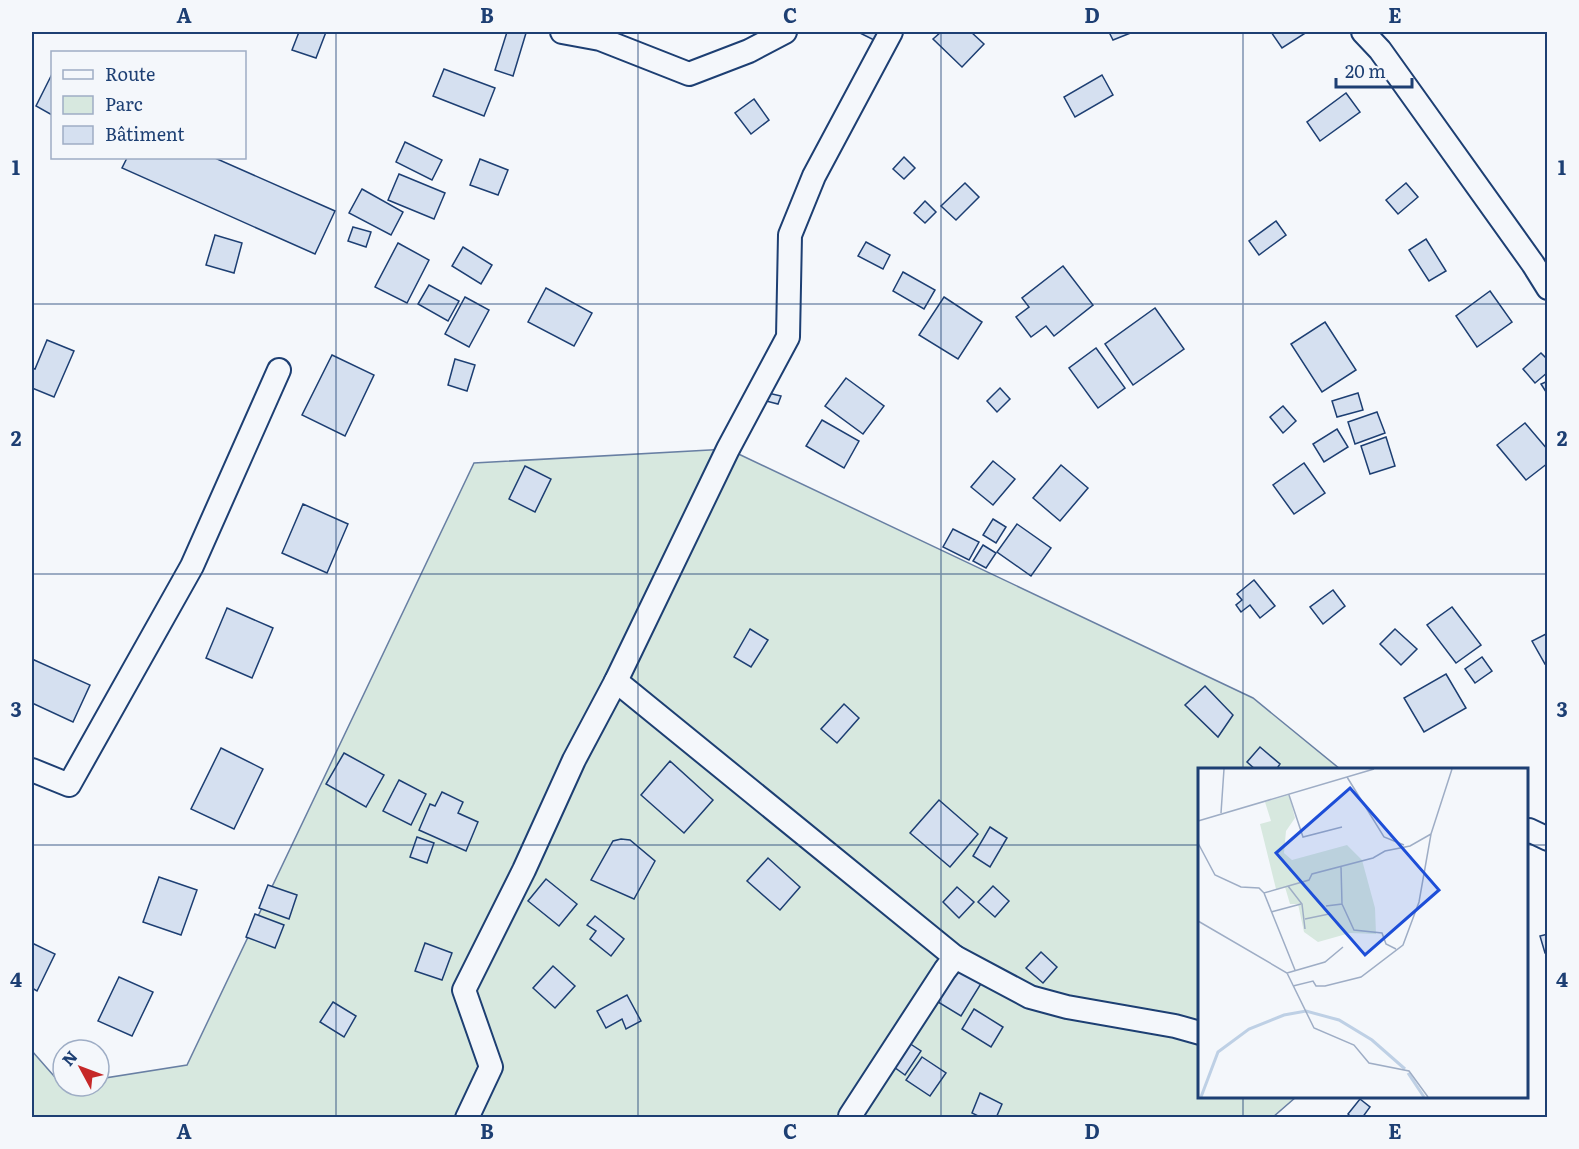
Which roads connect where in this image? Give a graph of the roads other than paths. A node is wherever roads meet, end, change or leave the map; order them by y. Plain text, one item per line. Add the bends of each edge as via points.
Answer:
1 (562, 32) edge
2 (785, 32) edge
3 (891, 32) edge
4 (1363, 32) edge
5 (1548, 288) edge
6 (279, 370) dead end
7 (616, 681) junction
8 (32, 770) edge
9 (1528, 831) edge
10 (1548, 839) edge
11 (955, 957) junction
12 (1198, 1032) edge
13 (850, 1116) dead end
14 (468, 1118) edge

1 - 2 street via 600,39 689,74
3 - 7 street via 814,176 790,235 788,337 728,449
4 - 5 street
6 - 8 street via 192,566 69,785
7 - 11 street
7 - 14 street via 464,990 491,1067
9 - 10 street
11 - 12 street via 1030,997
11 - 13 street

